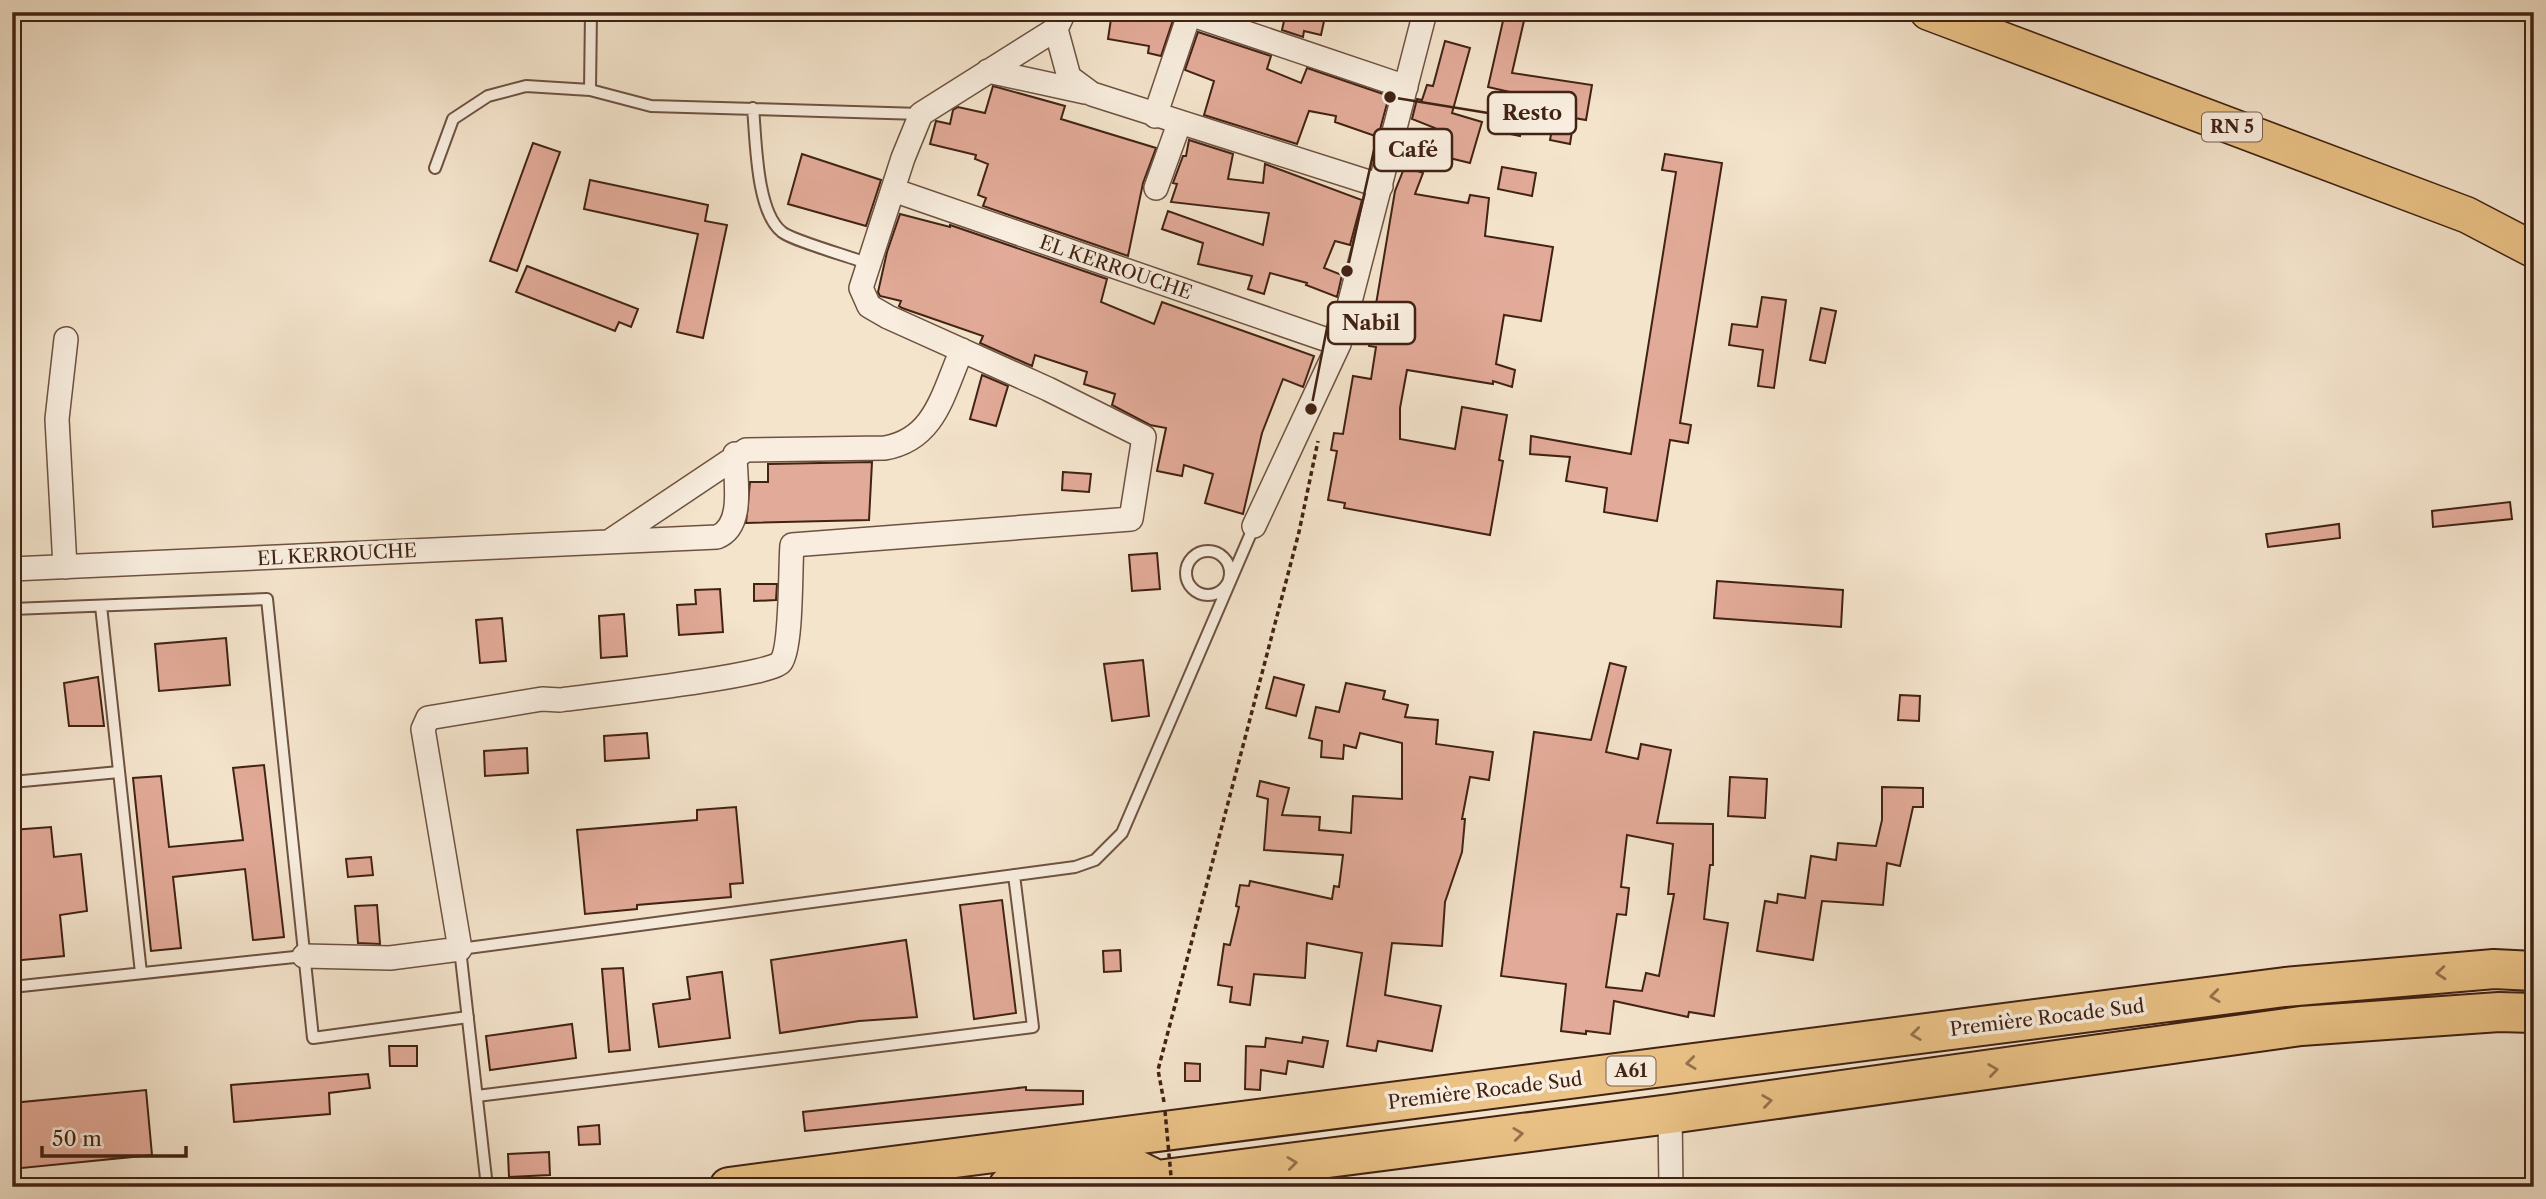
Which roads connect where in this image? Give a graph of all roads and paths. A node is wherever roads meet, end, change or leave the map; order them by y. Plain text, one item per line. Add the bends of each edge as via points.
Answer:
1 (591, 12) edge
2 (1426, 12) edge
3 (1928, 12) edge
4 (1190, 13) edge
5 (1060, 21) edge
6 (988, 71) junction
7 (1406, 87) junction
8 (590, 90) junction
9 (1092, 94) junction
10 (753, 108) junction
11 (921, 114) junction
12 (1155, 116) junction
13 (1179, 124) junction
14 (435, 168) dead end
15 (1381, 186) junction
16 (1156, 188) dead end
17 (893, 190) junction
18 (2534, 250) edge
19 (869, 264) junction
20 (66, 339) dead end
21 (1339, 344) junction
22 (962, 350) junction
23 (1320, 434) dead end
24 (735, 454) junction
25 (1254, 526) joint
26 (610, 541) junction
27 (65, 567) junction
28 (12, 569) edge
29 (1230, 578) junction
30 (101, 606) junction
31 (12, 609) edge
32 (119, 772) junction
33 (12, 782) edge
34 (1013, 875) junction
35 (460, 949) junction
36 (304, 956) junction
37 (2534, 966) edge
38 (2494, 969) junction
39 (2534, 971) edge
40 (141, 973) junction
41 (12, 987) edge
42 (2534, 1013) edge
43 (468, 1017) junction
44 (477, 1096) junction
45 (1670, 1114) junction
46 (1162, 1185) edge
47 (487, 1187) edge
48 (729, 1187) edge
49 (1008, 1187) edge
50 (1671, 1187) edge

1 - 8 lane
2 - 7 street
3 - 18 main road, RN 5 via 2467,215
4 - 7 street
4 - 12 street
5 - 6 street
5 - 9 street via 1069,77
6 - 9 street
6 - 11 street
7 - 15 street
8 - 10 lane via 651,106
8 - 14 lane via 526,86 488,96 453,119
9 - 12 street
10 - 11 lane
10 - 19 lane via 761,184 770,217 783,233
11 - 17 street
12 - 13 street
13 - 15 street
13 - 16 street
15 - 21 street
17 - 19 street
17 - 21 street, EL KERROUCHE
19 - 22 street via 861,288 869,306
20 - 27 street via 57,419
21 - 25 street
22 - 24 street via 927,429 905,444 758,448
22 - 35 street via 1144,437 1131,519 792,545 787,644 782,662 776,666 738,676 542,699 428,718 424,729
23 - 46 path, bridge via 1158,1070 1165,1111
24 - 26 street
24 - 26 street, EL KERROUCHE via 734,521 727,533
25 - 29 lane
26 - 27 street, EL KERROUCHE
27 - 28 street, EL KERROUCHE
29 - 29 lane via 1228,562 1209,550 1194,555 1185,569 1188,584 1199,594 1215,594
29 - 34 lane via 1122,833 1095,860
30 - 31 lane
30 - 32 lane
30 - 36 lane via 267,599
32 - 33 lane
32 - 40 lane
34 - 35 lane
34 - 44 lane via 1033,1027
35 - 36 street via 390,958
35 - 43 lane
36 - 40 lane
36 - 43 lane via 313,1038
37 - 38 highway
38 - 39 highway, Première Rocade Sud / A61
38 -> 48 highway, Première Rocade Sud / A61 via 2285,987
40 - 41 lane
45 -> 42 highway via 2301,1026
43 - 44 lane
44 - 47 lane
46 -> 45 highway
45 - 50 street
46 - 49 highway via 1137,1170

